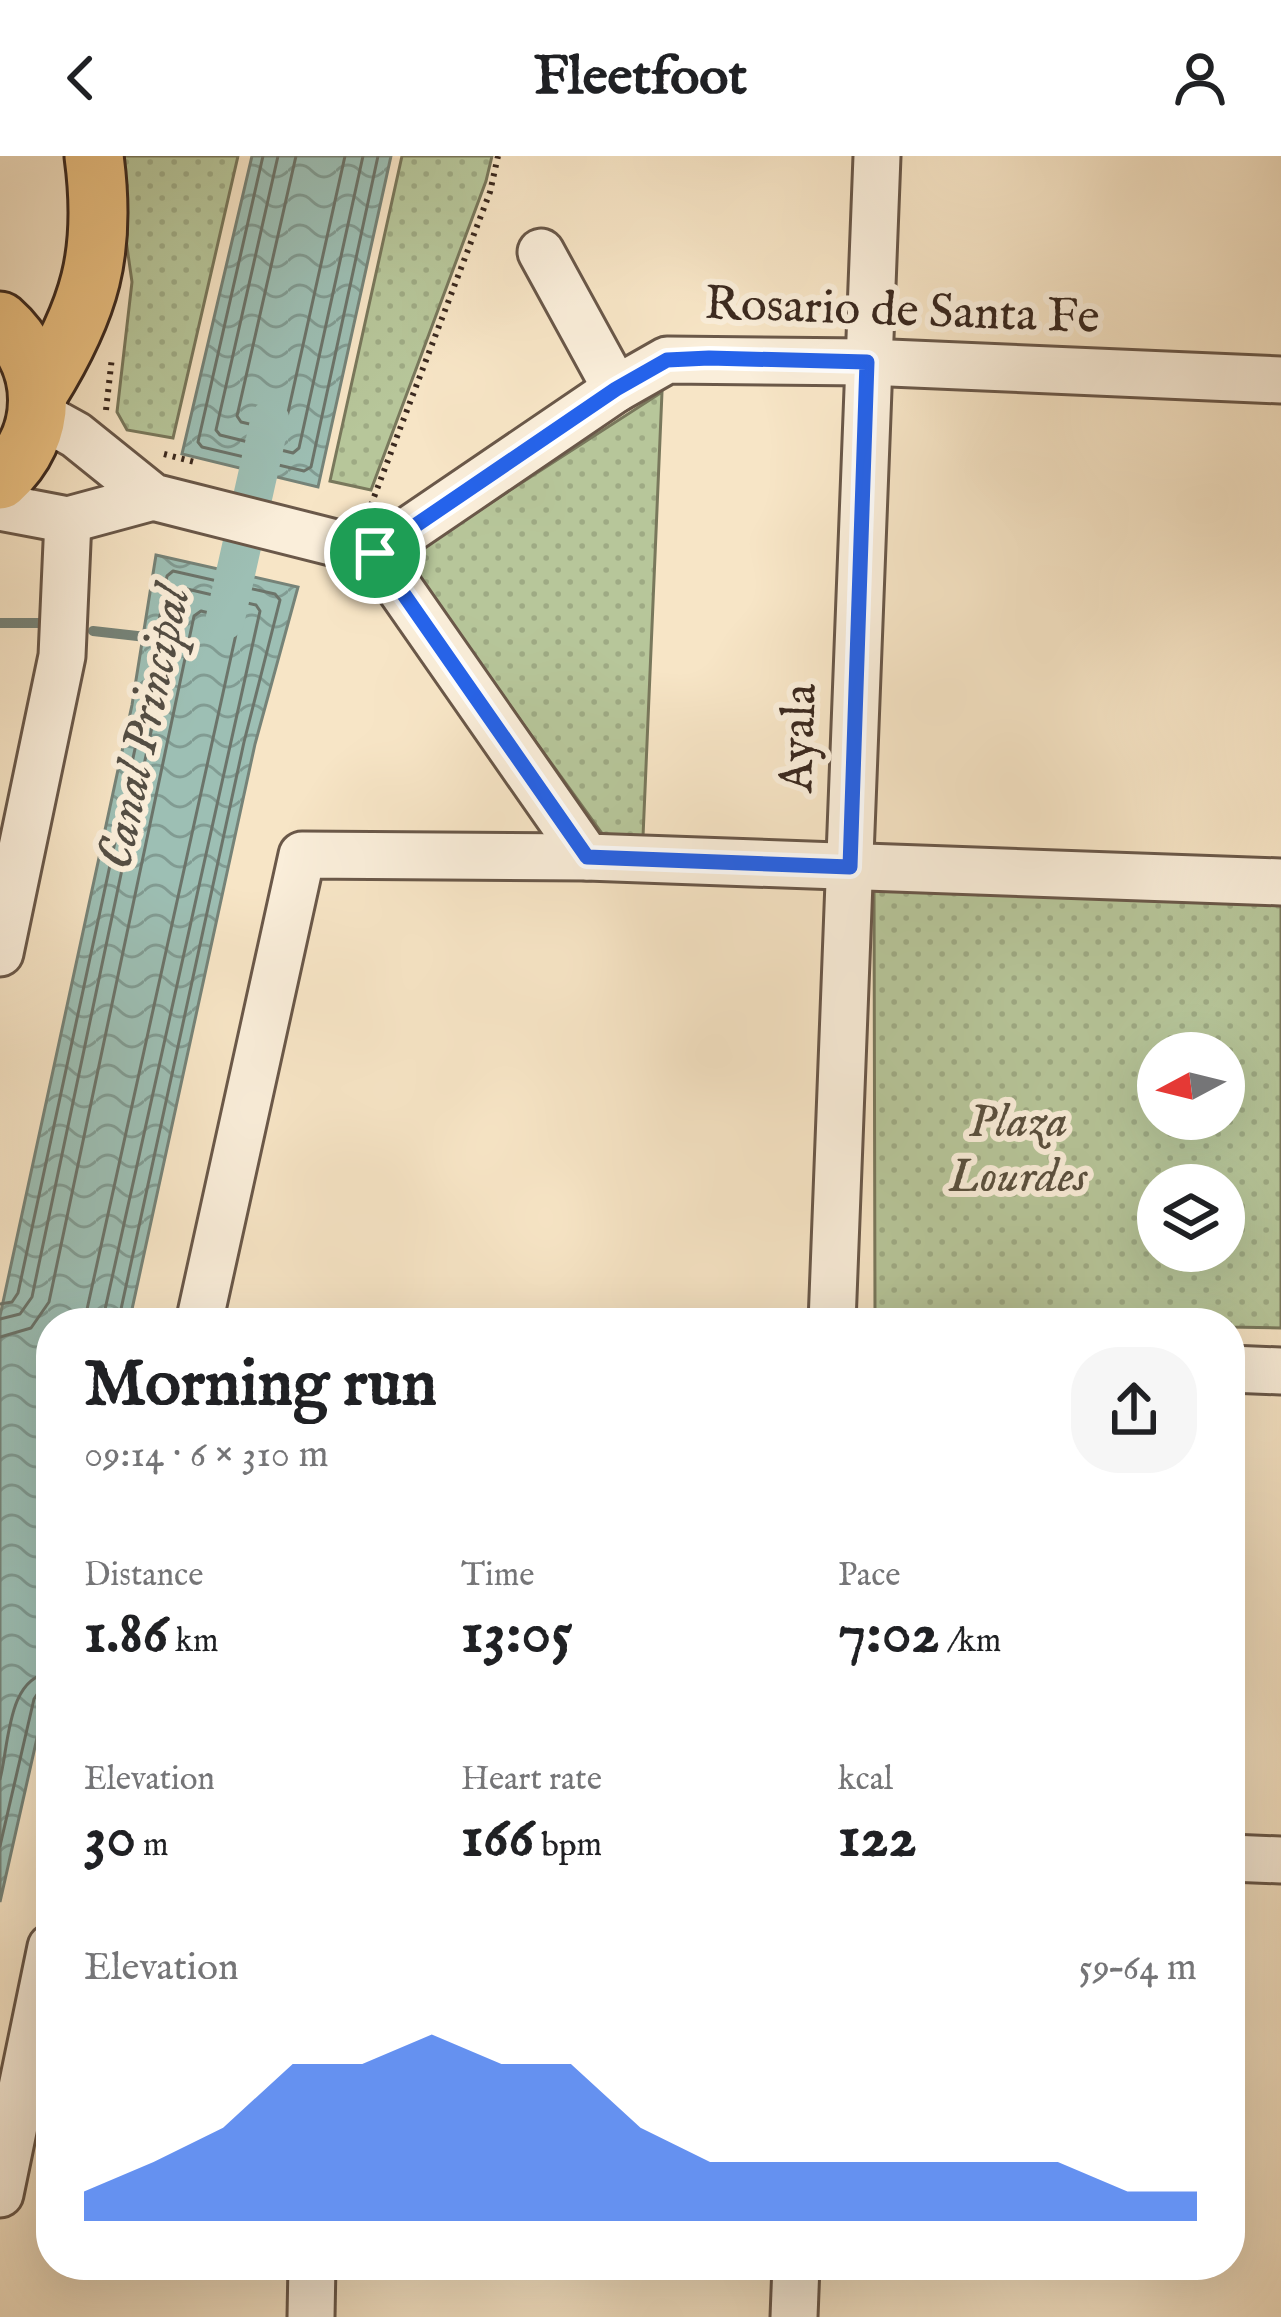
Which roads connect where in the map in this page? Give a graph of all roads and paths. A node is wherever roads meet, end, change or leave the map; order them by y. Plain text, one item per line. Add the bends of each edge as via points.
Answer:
1 (94, 156) edge
2 (498, 156) edge
3 (877, 156) edge
4 (541, 252) dead end
5 (0, 321) edge
6 (114, 346) dead end
7 (867, 362) junction
8 (1281, 380) edge
9 (616, 389) junction
10 (38, 403) junction
11 (105, 415) dead end
12 (156, 452) dead end
13 (199, 463) dead end
14 (0, 480) edge
15 (153, 497) junction
16 (0, 507) edge
17 (68, 520) junction
18 (365, 550) junction
19 (587, 857) junction
20 (850, 867) junction
21 (1281, 882) edge
22 (0, 953) edge
23 (202, 1308) edge
24 (833, 1308) edge
25 (1245, 1370) edge
26 (1281, 1371) edge
27 (1245, 1859) edge
28 (1281, 1860) edge
29 (36, 2020) edge
30 (0, 2194) edge
31 (312, 2280) edge
32 (795, 2280) edge
33 (311, 2317) edge
34 (794, 2317) edge

1 - 10 main road via 100,234 88,298
2 - 18 path
3 - 7 street, Ayala
4 - 9 street
5 - 10 main road via 26,350
6 - 11 path
7 - 8 street, Rosario de Santa Fe
7 - 9 street, Rosario de Santa Fe via 667,360
7 - 20 street, Ayala
9 - 18 street, Rosario de Santa Fe
10 - 14 main road via 32,438
10 - 15 street
12 - 13 path
15 - 17 street
15 - 18 street
16 - 17 street
17 - 22 street via 62,656
18 - 19 street
19 - 20 street
19 - 23 street via 302,855
20 - 21 street
20 - 24 street, Ayala
25 - 26 street
27 - 28 street
29 - 30 street
31 - 33 street
32 - 34 street

